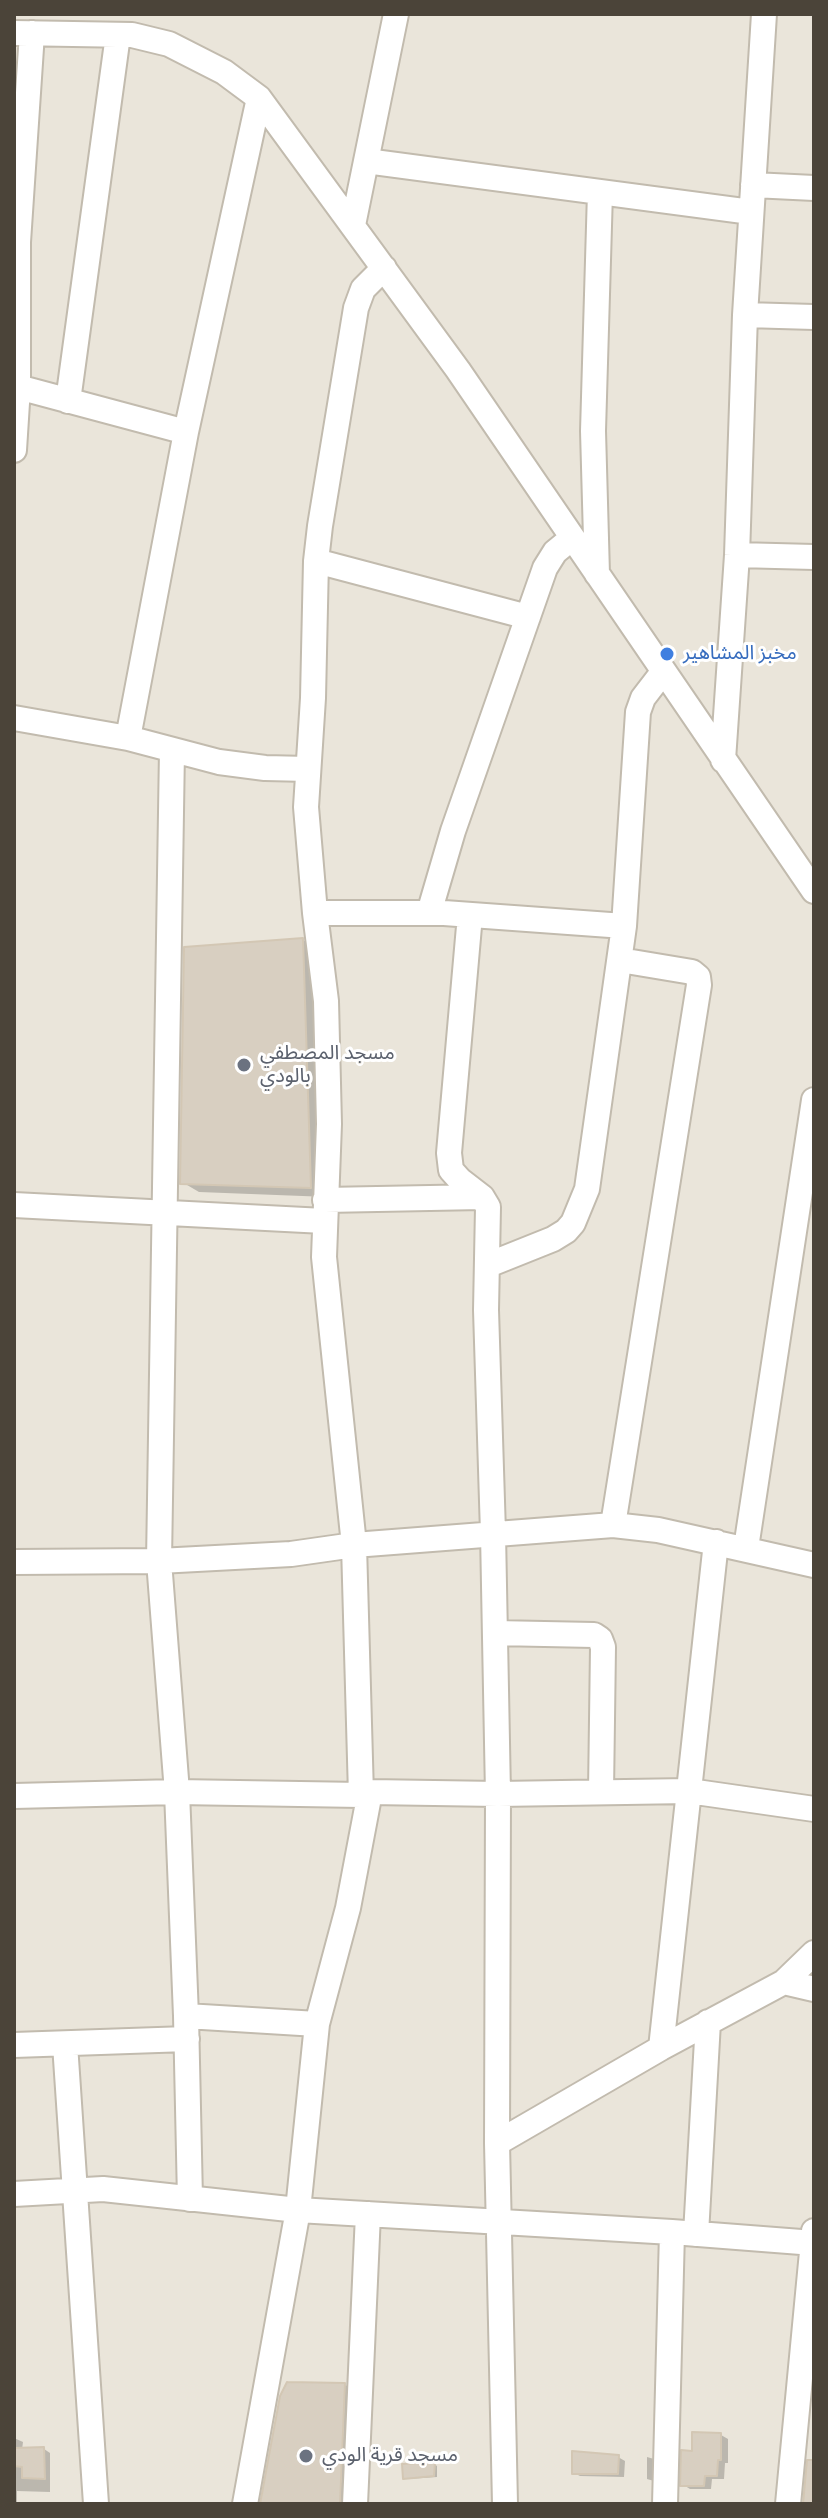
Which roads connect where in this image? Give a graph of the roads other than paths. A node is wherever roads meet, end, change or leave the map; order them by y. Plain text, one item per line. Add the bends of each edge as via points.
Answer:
1 (396, 14) edge
2 (764, 14) edge
3 (23, 33) edge
4 (118, 35) junction
5 (259, 98) junction
6 (366, 161) junction
7 (753, 185) junction
8 (814, 188) edge
9 (600, 192) junction
10 (751, 212) junction
11 (353, 225) junction
12 (384, 268) junction
13 (745, 315) junction
14 (814, 317) edge
15 (18, 387) junction
16 (68, 401) junction
17 (186, 432) junction
18 (14, 450) edge
19 (572, 538) junction
20 (737, 555) junction
21 (814, 557) edge
22 (316, 561) junction
23 (597, 575) junction
24 (528, 617) junction
25 (663, 672) junction
26 (14, 718) edge
27 (128, 738) junction
28 (172, 750) junction
29 (723, 760) junction
30 (308, 769) junction
31 (814, 891) edge
32 (315, 913) junction
33 (429, 913) junction
34 (470, 915) junction
35 (624, 926) junction
36 (620, 960) junction
37 (814, 1100) edge
38 (482, 1197) junction
39 (14, 1205) edge
40 (324, 1210) junction
41 (165, 1213) junction
42 (488, 1265) junction
43 (613, 1525) junction
44 (493, 1533) junction
45 (716, 1542) junction
46 (354, 1545) junction
47 (746, 1548) junction
48 (159, 1561) junction
49 (14, 1562) edge
50 (814, 1565) edge
51 (495, 1633) junction
52 (689, 1791) junction
53 (177, 1792) junction
54 (601, 1792) junction
55 (365, 1794) junction
56 (498, 1794) junction
57 (14, 1796) edge
58 (814, 1809) edge
59 (814, 1953) edge
60 (784, 1982) junction
61 (814, 1989) edge
62 (708, 2022) junction
63 (317, 2024) junction
64 (187, 2028) junction
65 (65, 2044) junction
66 (14, 2045) edge
67 (661, 2048) junction
68 (497, 2143) junction
69 (76, 2189) junction
70 (14, 2194) edge
71 (190, 2199) junction
72 (298, 2210) junction
73 (368, 2214) junction
74 (499, 2222) junction
75 (814, 2231) edge
76 (684, 2233) junction
77 (814, 2243) edge
78 (96, 2504) edge
79 (245, 2504) edge
80 (355, 2504) edge
81 (505, 2504) edge
82 (665, 2504) edge
83 (788, 2504) edge

1 - 6 street
2 - 7 street
3 - 4 street
3 - 15 street
4 - 5 street via 169,44 224,72
4 - 16 street
5 - 11 street
5 - 17 street
6 - 9 street
6 - 11 street
7 - 8 street
7 - 10 street
9 - 10 street
9 - 23 street via 593,431
10 - 13 street
11 - 12 street
12 - 19 street
12 - 22 street via 363,289 356,308
13 - 14 street
13 - 20 street
15 - 16 street
15 - 18 street
16 - 17 street
17 - 27 street
19 - 23 street
19 - 24 street via 545,568
20 - 21 street
20 - 29 street
22 - 24 street
22 - 30 street
23 - 25 street
24 - 33 street
25 - 29 street
25 - 35 street via 638,712
26 - 27 street
27 - 28 street
28 - 30 street via 219,762
28 - 41 street
29 - 31 street
30 - 32 street
32 - 33 street
32 - 40 street via 326,1001 329,1124
33 - 34 street
34 - 35 street
34 - 38 street via 449,1153 451,1170
35 - 36 street
36 - 42 street via 587,1189 573,1223 553,1239
36 - 43 street via 692,972 699,985
37 - 47 street
38 - 40 street
38 - 42 street via 488,1207
39 - 41 street
40 - 41 street
40 - 46 street via 324,1257
41 - 48 street
42 - 44 street
43 - 44 street
43 - 45 street
44 - 46 street
44 - 51 street
45 - 47 street
45 - 52 street
46 - 48 street
46 - 55 street
47 - 50 street
48 - 49 street
48 - 53 street
51 - 54 street via 600,1639
51 - 56 street
52 - 54 street
52 - 58 street
52 - 67 street
53 - 55 street
53 - 57 street
53 - 64 street
54 - 56 street
55 - 56 street
55 - 63 street via 348,1908
56 - 68 street
59 - 60 street
60 - 61 street
60 - 62 street
62 - 67 street
62 - 76 street
63 - 64 street
63 - 72 street
64 - 65 street
64 - 71 street
65 - 66 street
65 - 69 street
67 - 68 street
68 - 74 street
69 - 70 street
69 - 71 street
69 - 78 street
71 - 72 street
72 - 73 street
72 - 79 street
73 - 74 street
73 - 80 street
74 - 76 street
74 - 81 street
75 - 77 street
76 - 77 street
76 - 82 street
77 - 83 street

